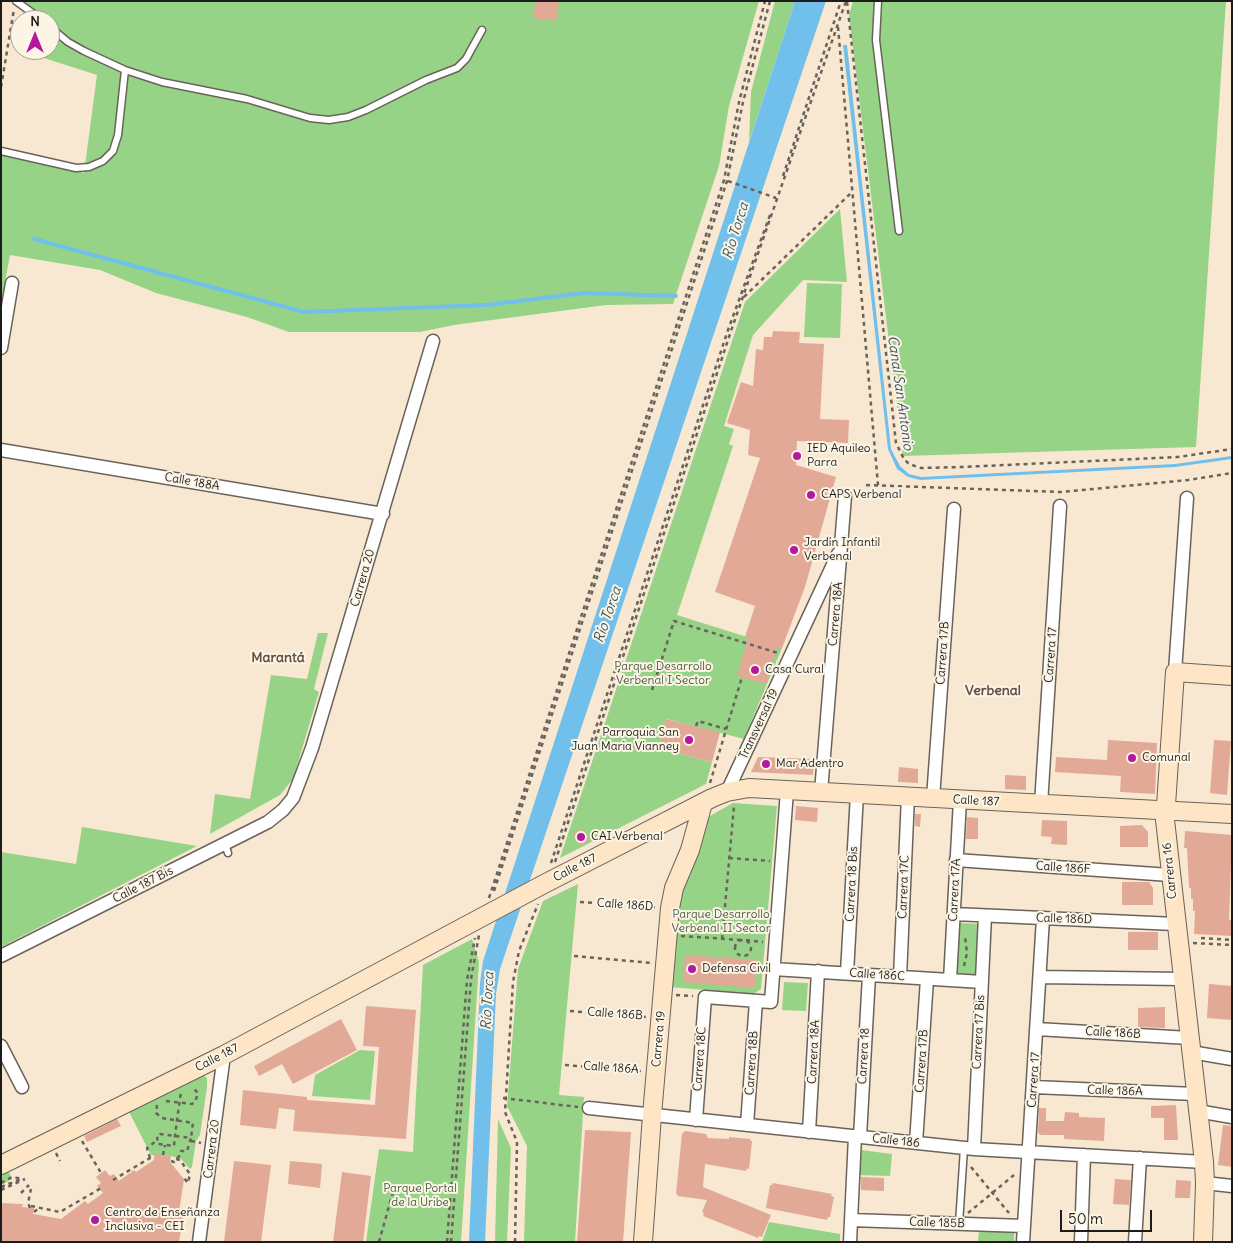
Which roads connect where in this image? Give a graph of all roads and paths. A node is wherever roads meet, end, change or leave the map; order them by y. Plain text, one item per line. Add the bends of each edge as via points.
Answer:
1 (16, 1) edge
2 (765, 1) edge
3 (770, 1) edge
4 (841, 1) edge
5 (846, 1) edge
6 (878, 1) edge
7 (28, 10) edge
8 (837, 16) junction
9 (838, 24) junction
10 (482, 30) dead end
11 (60, 35) edge
12 (125, 70) junction
13 (1, 87) edge
14 (1, 151) edge
15 (726, 180) junction
16 (852, 192) junction
17 (776, 198) junction
18 (899, 231) dead end
19 (12, 283) dead end
20 (742, 299) junction
21 (737, 304) junction
22 (433, 341) dead end
23 (1, 348) edge
24 (1232, 449) edge
25 (1, 450) edge
26 (1232, 473) edge
27 (866, 485) dead end
28 (878, 485) junction
29 (845, 496) dead end
30 (1187, 498) dead end
31 (1060, 506) dead end
32 (954, 509) dead end
33 (383, 514) junction
34 (842, 546) junction
35 (785, 655) dead end
36 (1175, 672) junction
37 (1232, 676) edge
38 (742, 677) dead end
39 (652, 690) dead end
40 (696, 726) dead end
41 (726, 729) junction
42 (716, 747) dead end
43 (720, 748) junction
44 (787, 790) junction
45 (821, 792) junction
46 (857, 794) junction
47 (705, 796) junction
48 (731, 796) junction
49 (908, 796) junction
50 (933, 798) junction
51 (960, 800) junction
52 (1041, 804) junction
53 (283, 810) joint
54 (1166, 810) junction
55 (1232, 814) edge
56 (673, 818) junction
57 (693, 840) junction
58 (729, 858) junction
59 (956, 860) junction
60 (781, 861) junction
61 (555, 863) junction
62 (1170, 875) junction
63 (543, 884) junction
64 (494, 891) dead end
65 (580, 902) dead end
66 (670, 908) junction
67 (954, 914) junction
68 (486, 915) junction
69 (985, 916) junction
70 (1043, 918) junction
71 (1176, 924) junction
72 (668, 935) junction
73 (722, 938) junction
74 (1201, 938) dead end
75 (743, 940) junction
76 (1232, 940) edge
77 (1186, 942) dead end
78 (775, 943) junction
79 (1232, 945) edge
80 (1, 956) edge
81 (574, 956) dead end
82 (665, 964) junction
83 (773, 969) junction
84 (818, 972) junction
85 (847, 973) junction
86 (869, 975) junction
87 (900, 977) junction
88 (1040, 977) junction
89 (927, 979) junction
90 (1182, 979) junction
91 (950, 980) junction
92 (982, 982) junction
93 (663, 994) junction
94 (705, 997) junction
95 (756, 1001) junction
96 (570, 1011) dead end
97 (660, 1018) junction
98 (1037, 1029) junction
99 (1190, 1045) junction
100 (1, 1046) edge
101 (224, 1055) junction
102 (1232, 1059) edge
103 (566, 1065) dead end
104 (656, 1072) junction
105 (22, 1087) dead end
106 (1034, 1087) junction
107 (198, 1094) junction
108 (203, 1094) dead end
109 (504, 1099) junction
110 (179, 1103) junction
111 (1196, 1103) junction
112 (589, 1108) joint
113 (652, 1115) junction
114 (1232, 1117) edge
115 (177, 1120) junction
116 (696, 1120) junction
117 (747, 1125) junction
118 (809, 1132) junction
119 (175, 1136) junction
120 (80, 1137) dead end
121 (857, 1137) junction
122 (157, 1140) junction
123 (191, 1140) junction
124 (201, 1143) dead end
125 (916, 1143) junction
126 (165, 1144) junction
127 (967, 1151) junction
128 (1084, 1154) junction
129 (163, 1155) dead end
130 (1028, 1158) junction
131 (1140, 1158) junction
132 (176, 1159) junction
133 (170, 1161) dead end
134 (1204, 1162) junction
135 (1, 1165) edge
136 (101, 1173) dead end
137 (184, 1178) dead end
138 (25, 1179) junction
139 (113, 1180) dead end
140 (396, 1180) dead end
141 (1, 1183) edge
142 (1206, 1183) junction
143 (28, 1185) dead end
144 (1232, 1186) edge
145 (1, 1187) edge
146 (103, 1187) dead end
147 (1, 1190) edge
148 (31, 1190) dead end
149 (21, 1193) dead end
150 (992, 1193) junction
151 (39, 1208) junction
152 (34, 1212) dead end
153 (851, 1220) junction
154 (959, 1222) junction
155 (1022, 1226) junction
156 (199, 1242) edge
157 (379, 1242) edge
158 (447, 1242) edge
159 (451, 1242) edge
160 (515, 1242) edge
161 (643, 1242) edge
162 (850, 1242) edge
163 (1023, 1242) edge
164 (1081, 1242) edge
165 (1135, 1242) edge
166 (1203, 1242) edge

1 - 7 lane
1 - 13 path
2 - 15 path via 739,102
3 - 15 path
4 - 8 path
5 - 9 path
5 - 24 path via 896,443 904,460 921,468 962,467 1178,457
6 - 18 lane via 876,40
8 - 9 path
8 - 17 path
9 - 16 path
9 - 20 path
10 - 12 lane via 466,59 457,68 373,107 348,117 329,120 310,118 247,98 162,82
11 - 12 lane via 84,51
12 - 14 lane via 118,135 113,151 103,161 76,168
15 - 17 path
15 - 64 path
15 - 68 path
16 - 20 path
16 - 28 path
17 - 21 path
19 - 23 street
20 - 21 path
20 - 61 path
21 - 61 path via 551,865
22 - 33 street, Carrera 20
25 - 33 street, Calle 188A via 159,480
26 - 28 path via 1061,492
27 - 28 path
29 - 34 street, Carrera 18A
30 - 36 street, Carrera 16
31 - 52 street, Carrera 17
32 - 50 street, Carrera 17B
33 - 53 street, Carrera 20 via 306,766
34 - 45 street, Carrera 18A
34 - 48 street, Transversal 19
35 - 39 path via 674,621
36 - 37 street
36 - 54 street, Carrera 16
38 - 41 path
40 - 41 path via 698,721
41 - 43 path
42 - 43 path
43 - 47 path
44 - 45 street, Calle 187
44 - 48 street, Calle 187 via 749,788
44 - 60 street
45 - 46 street, Calle 187
46 - 49 street, Calle 187
46 - 85 street, Carrera 18 Bis
47 - 48 street, Calle 187
47 - 56 street, Calle 187
47 - 57 street, Carrera 19
48 - 58 path
49 - 50 street, Calle 187
49 - 87 street, Carrera 17C
50 - 51 street, Calle 187
51 - 52 street, Calle 187
51 - 59 street, Carrera 17A
52 - 54 street, Calle 187
53 - 80 street, Calle 187 Bis via 226,849
54 - 55 street, Calle 187
54 - 62 street, Carrera 16
56 - 57 street via 688,824
56 - 63 street, Calle 187
57 - 66 street, Carrera 19 via 674,888
58 - 60 path
58 - 73 path
59 - 62 street, Calle 186F
59 - 67 street, Carrera 17A
60 - 78 street
61 - 63 path
62 - 71 street, Carrera 16
63 - 68 street, Calle 187
63 - 109 path via 515,967
65 - 66 path, Calle 186D
66 - 72 street, Carrera 19
67 - 69 street, Calle 186D
67 - 91 street, Carrera 17A
68 - 101 street, Calle 187
68 - 158 path via 467,980
68 - 159 path via 472,979
69 - 70 street, Calle 186D
69 - 92 street, Carrera 17 Bis
70 - 71 street, Calle 186D
70 - 88 street, Carrera 17
71 - 90 street, Carrera 16
72 - 73 path
72 - 82 street, Carrera 19
73 - 75 path
74 - 76 path
75 - 75 path via 734,947 738,955 743,956 751,950 749,943
75 - 78 path
77 - 79 path
78 - 83 street
81 - 82 path
82 - 93 street, Carrera 19
83 - 84 street, Calle 186C
83 - 95 street via 770,1002
84 - 85 street, Calle 186C
84 - 118 street, Carrera 18A
85 - 86 street, Calle 186C
86 - 87 street, Calle 186C
86 - 121 street, Carrera 18
87 - 89 street, Calle 186C
88 - 90 street
88 - 98 street, Carrera 17
89 - 91 street, Calle 186C
89 - 125 street, Carrera 17B
90 - 99 street, Carrera 16
91 - 92 street, Calle 186C
92 - 127 street, Carrera 17 Bis
93 - 94 path
93 - 97 street, Carrera 19
94 - 95 street
94 - 116 street, Carrera 18C
95 - 117 street, Carrera 18B
96 - 97 path, Calle 186B
97 - 104 street, Carrera 19
98 - 99 street, Calle 186B
98 - 106 street, Carrera 17
99 - 102 street, Calle 186B
99 - 111 street, Carrera 16
100 - 105 street
101 - 135 street, Calle 187
101 - 156 street, Carrera 20
103 - 104 path, Calle 186A
104 - 113 street, Carrera 19
106 - 111 street, Calle 186A
106 - 130 street, Carrera 17
107 - 108 path
107 - 110 path via 192,1104
107 - 110 path via 196,1089 186,1088 181,1092
109 - 112 path
109 - 160 path via 505,1112 517,1142
110 - 115 path
110 - 115 path via 161,1102 155,1108 162,1118
111 - 114 street, Calle 186A
111 - 134 street, Carrera 16
112 - 113 street, Calle 186
113 - 116 street, Calle 186
113 - 161 street, Carrera 19
115 - 119 path
115 - 123 path via 193,1123
116 - 117 street, Calle 186
117 - 118 street, Calle 186
118 - 121 street, Calle 186
119 - 122 path via 160,1134
119 - 123 path
119 - 126 path via 174,1146
120 - 136 path
121 - 125 street, Calle 186
121 - 153 street, Carrera 18
122 - 126 path via 158,1144
122 - 139 path via 147,1148 152,1158
123 - 124 path
123 - 132 path via 187,1151 181,1151
125 - 127 street, Calle 186
126 - 129 path
127 - 130 street, Calle 186
127 - 150 path
127 - 154 lane
128 - 130 street, Calle 186
128 - 131 street, Calle 186
128 - 164 street
130 - 150 path
130 - 155 street, Carrera 17
131 - 134 street, Calle 186
131 - 165 street
132 - 133 path
132 - 137 path via 190,1174 188,1183
134 - 142 street, Carrera 16
138 - 141 path via 12,1177
138 - 145 path
138 - 147 path
140 - 157 path
142 - 144 street
142 - 166 street, Carrera 16
143 - 149 path
146 - 151 path via 60,1212
148 - 151 path via 28,1203 30,1207
150 - 154 path
150 - 155 path
151 - 152 path
153 - 154 street, Calle 185B
153 - 162 street, Carrera 18
154 - 155 street, Calle 185B
155 - 163 street, Carrera 17

